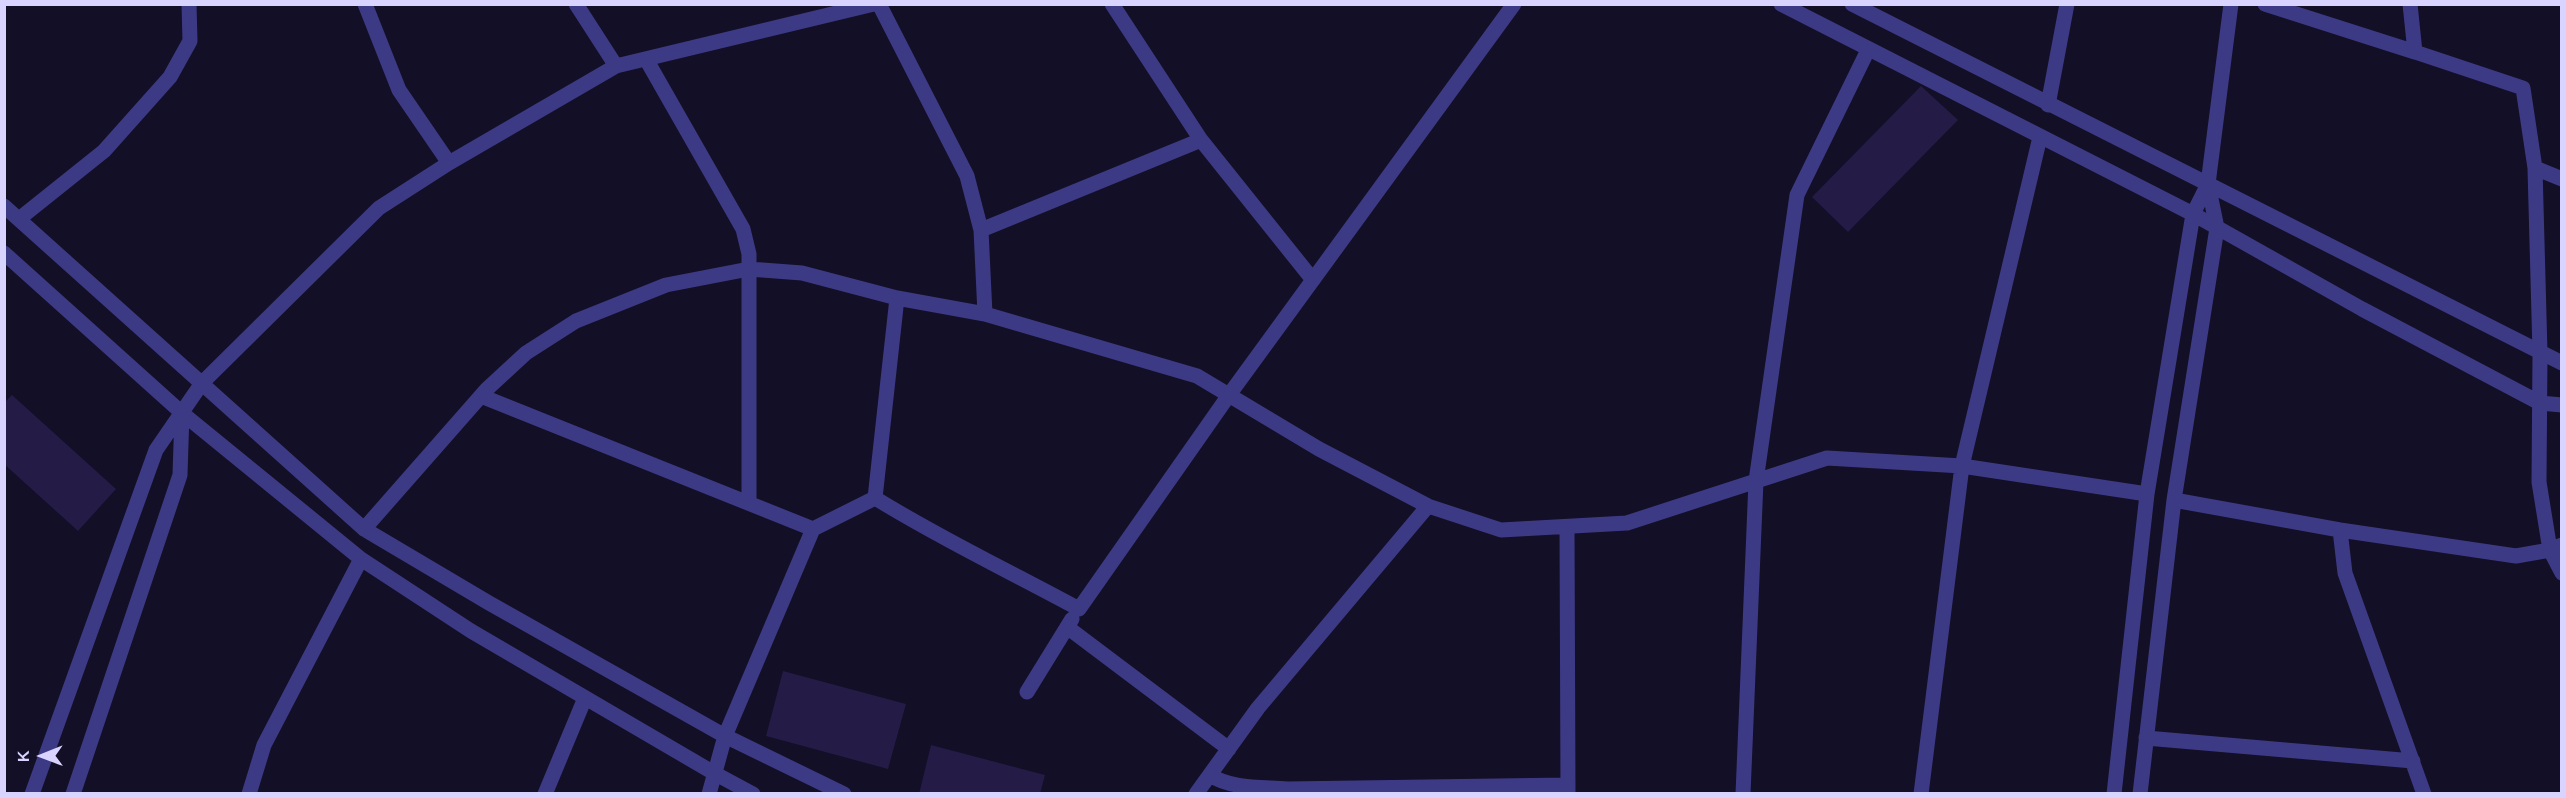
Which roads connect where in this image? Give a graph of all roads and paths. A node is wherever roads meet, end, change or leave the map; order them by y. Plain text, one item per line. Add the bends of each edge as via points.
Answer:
1 (189, 4) edge
2 (365, 4) edge
3 (576, 4) edge
4 (873, 4) edge
5 (879, 4) edge
6 (1112, 4) edge
7 (1514, 4) edge
8 (1781, 4) edge
9 (1852, 4) edge
10 (2067, 4) edge
11 (2231, 4) edge
12 (2265, 4) edge
13 (2410, 4) edge
14 (1868, 50) junction
15 (2415, 52) junction
16 (646, 59) junction
17 (616, 66) junction
18 (2048, 105) junction
19 (2040, 137) junction
20 (1201, 140) junction
21 (449, 164) junction
22 (2535, 168) junction
23 (2562, 179) edge
24 (2208, 184) junction
25 (4, 207) edge
26 (2193, 214) junction
27 (19, 219) junction
28 (2217, 228) junction
29 (981, 230) junction
30 (4, 253) edge
31 (749, 269) junction
32 (1313, 280) junction
33 (897, 298) junction
34 (985, 314) junction
35 (2540, 353) junction
36 (2562, 363) edge
37 (202, 383) junction
38 (1229, 395) junction
39 (480, 396) junction
40 (2540, 402) junction
41 (2562, 405) edge
42 (182, 413) junction
43 (1962, 466) junction
44 (1756, 481) junction
45 (2147, 494) junction
46 (875, 498) junction
47 (2174, 500) junction
48 (749, 503) junction
49 (1428, 506) junction
50 (1567, 527) junction
51 (364, 529) junction
52 (813, 529) junction
53 (2340, 530) junction
54 (2556, 548) edge
55 (361, 559) junction
56 (2562, 573) edge
57 (1079, 609) junction
58 (1067, 627) junction
59 (1027, 692) dead end
60 (585, 698) junction
61 (725, 736) junction
62 (2146, 738) junction
63 (1229, 748) junction
64 (2413, 760) junction
65 (714, 774) junction
66 (1209, 774) junction
67 (1568, 789) edge
68 (32, 794) edge
69 (73, 794) edge
70 (249, 794) edge
71 (545, 794) edge
72 (708, 794) edge
73 (753, 794) edge
74 (844, 794) edge
75 (1196, 794) edge
76 (1743, 794) edge
77 (1921, 794) edge
78 (2114, 794) edge
79 (2140, 794) edge
80 (2424, 794) edge

1 - 27 street via 190,41 170,77 104,151
2 - 21 street via 399,90
3 - 17 street
4 - 16 street
5 - 29 street via 967,176
6 - 20 street
7 - 32 street
8 - 14 street
9 - 18 street
10 - 18 street
11 - 24 street
12 - 15 street
13 - 15 street
14 - 19 street
14 - 44 street via 1797,195
15 - 22 street via 2523,88
16 - 17 street
16 - 31 street via 743,229
17 - 21 street
18 - 24 street
19 - 26 street
19 - 43 street
20 - 29 street
20 - 32 street
21 - 37 street via 379,208
22 - 23 street
22 - 35 street
24 - 26 street
24 - 28 street
24 - 35 street
25 - 27 street
26 - 28 street
26 - 45 street
27 - 37 street
28 - 40 street
28 - 47 street
29 - 34 street
30 - 42 street
31 - 33 street via 802,273
31 - 39 street via 666,285 576,321 526,353
31 - 48 street
32 - 38 street
33 - 34 street
33 - 46 street
34 - 38 street via 1197,376
35 - 36 street
35 - 40 street
37 - 42 street
37 - 51 street
38 - 49 street via 1319,449
38 - 57 street
39 - 48 street
39 - 51 street
40 - 41 street
40 - 54 street via 2539,482
42 - 55 street
42 - 68 street via 156,450
42 - 69 street via 180,475
43 - 44 street via 1827,458
43 - 45 street
43 - 77 street
44 - 50 street via 1627,523
44 - 76 street
45 - 78 street
46 - 52 street
46 - 57 street via 931,532
47 - 53 street
47 - 62 street
48 - 52 street
49 - 50 street via 1502,530
49 - 63 street via 1258,708
50 - 67 street
51 - 61 street
52 - 61 street
53 - 54 street via 2516,556
53 - 64 street via 2345,573
54 - 56 street
55 - 60 street via 471,631
55 - 70 street via 264,745
57 - 58 street
58 - 59 street
58 - 63 street
60 - 65 street
60 - 71 street
61 - 65 street
61 - 74 street
62 - 64 street
62 - 79 street
63 - 66 street
64 - 80 street
65 - 72 street
65 - 73 street
66 - 67 street via 1244,786 1287,789
66 - 75 street

